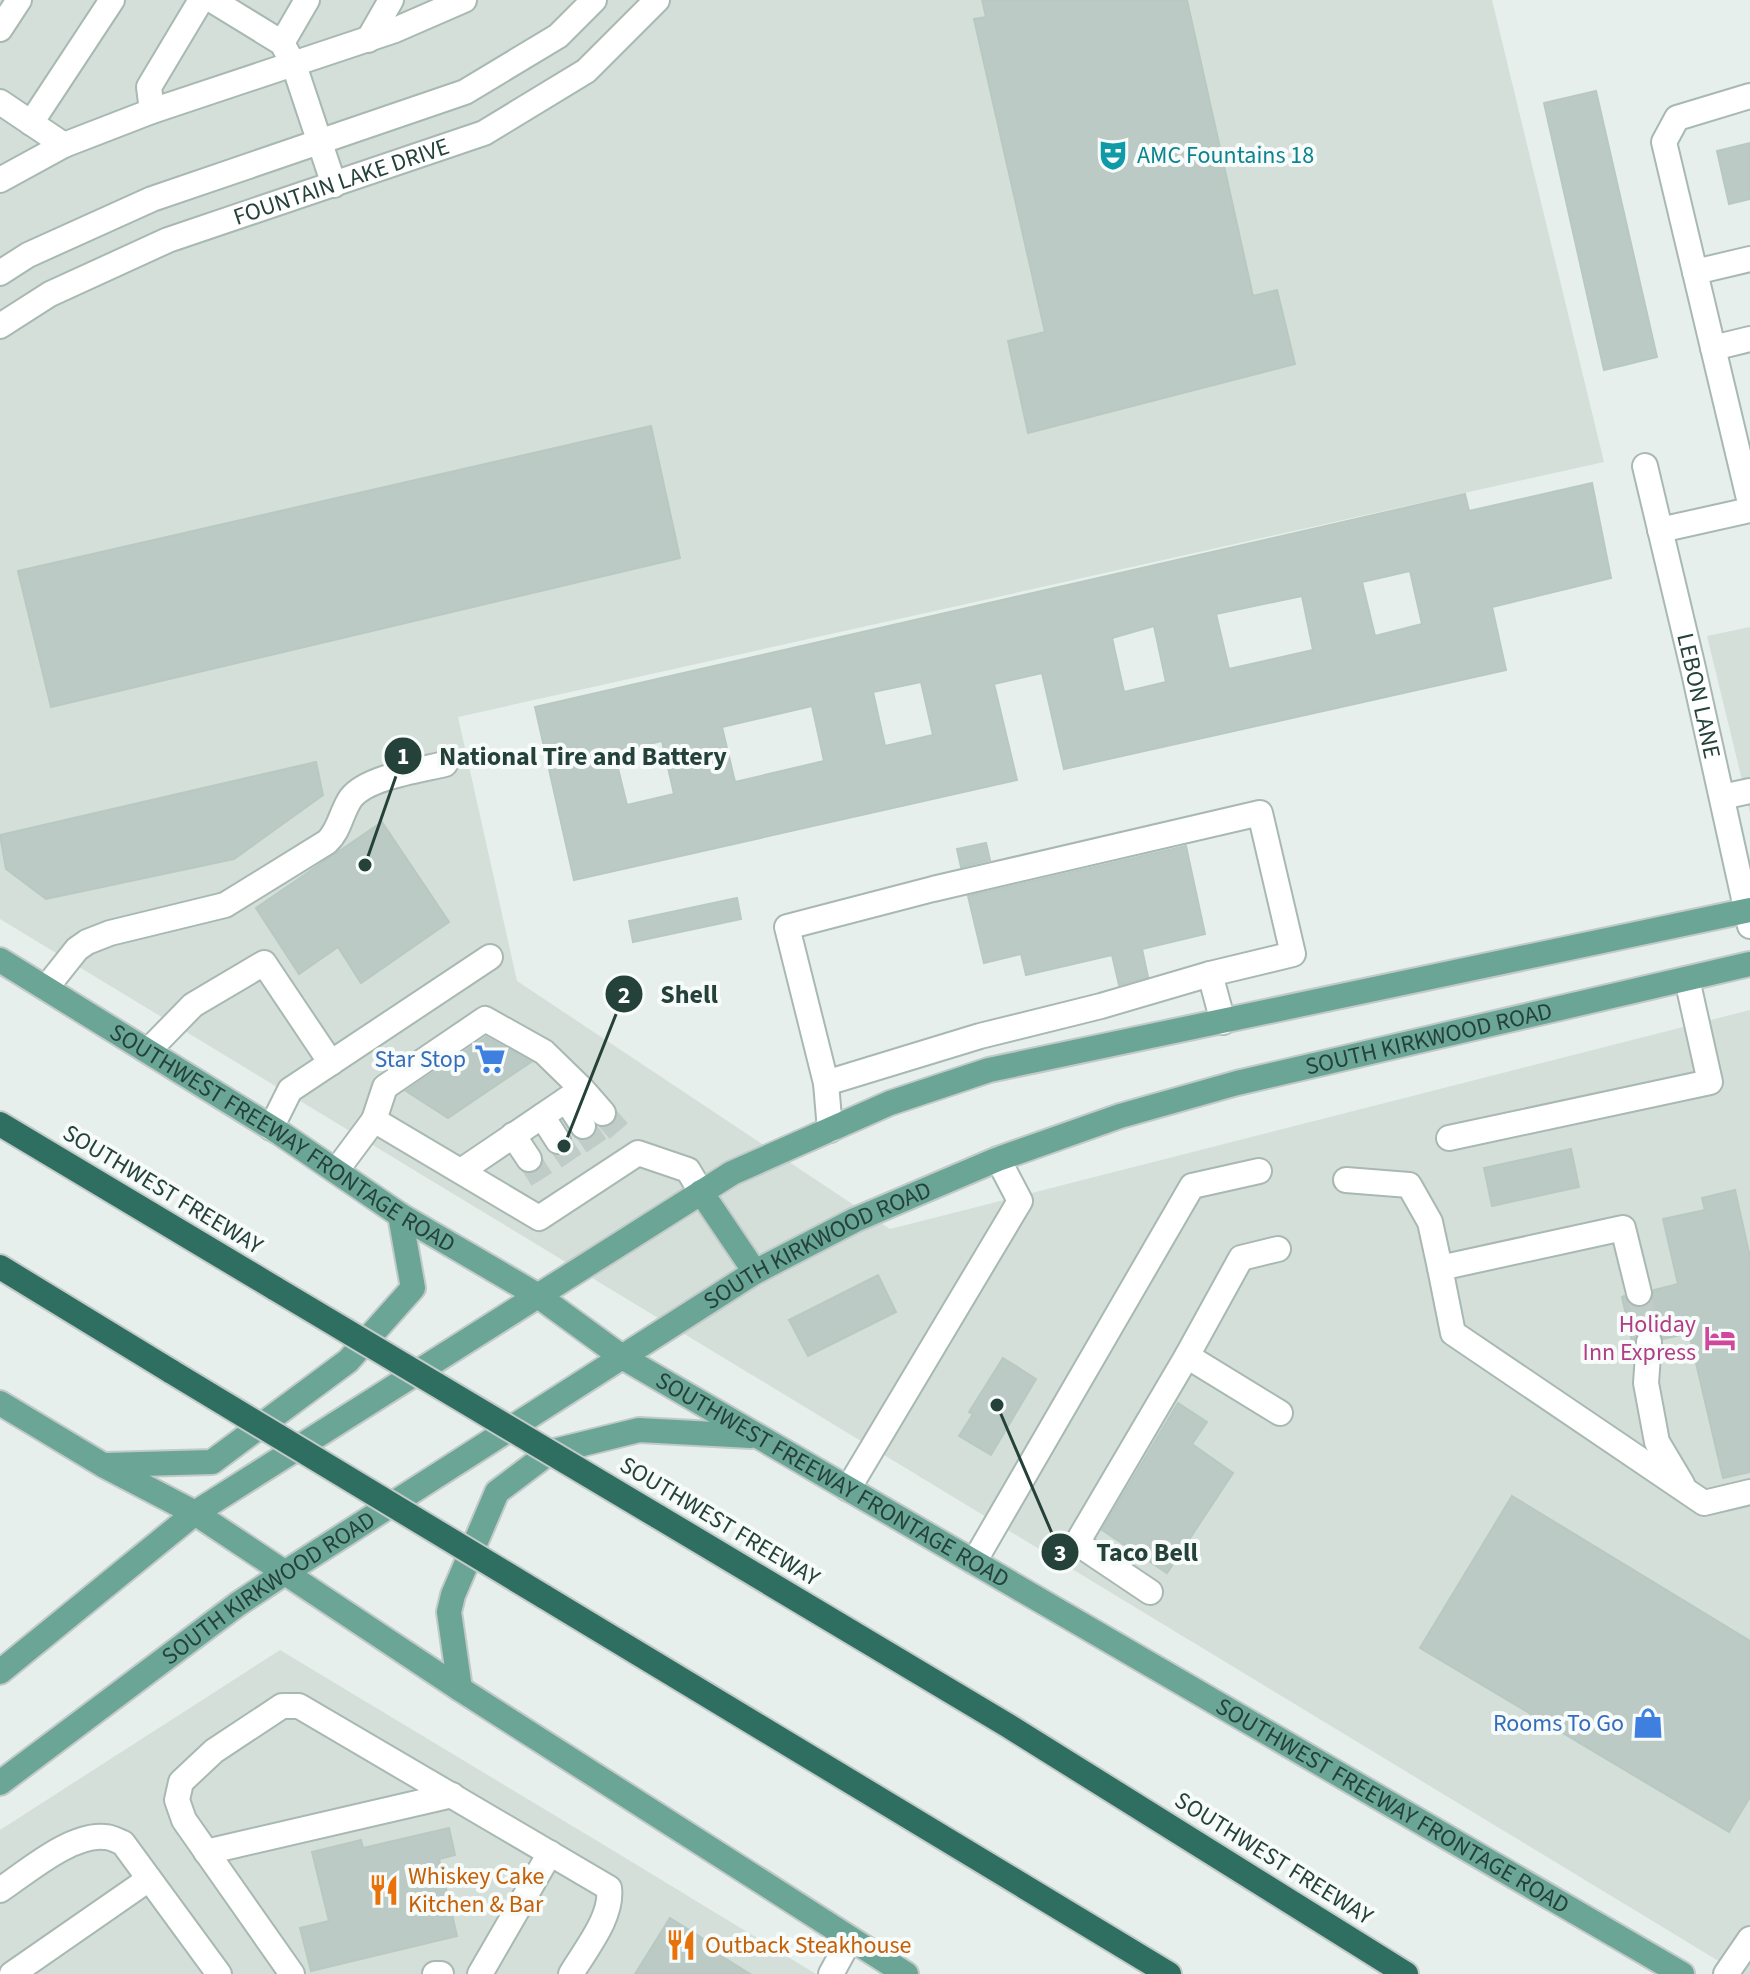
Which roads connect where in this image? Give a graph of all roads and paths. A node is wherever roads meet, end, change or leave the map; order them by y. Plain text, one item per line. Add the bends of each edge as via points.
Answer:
1 (19, 0) edge
2 (112, 0) edge
3 (201, 0) edge
4 (212, 0) edge
5 (307, 0) edge
6 (391, 0) edge
7 (464, 0) edge
8 (594, 0) edge
9 (657, 0) edge
10 (0, 29) edge
11 (368, 40) junction
12 (282, 43) junction
13 (294, 65) junction
14 (1750, 96) edge
15 (0, 102) edge
16 (152, 111) junction
17 (31, 123) junction
18 (320, 143) junction
19 (64, 145) junction
20 (0, 180) edge
21 (334, 185) junction
22 (1750, 259) edge
23 (1695, 272) junction
24 (0, 273) edge
25 (0, 326) edge
26 (1750, 339) edge
27 (1713, 348) junction
28 (1645, 466) dead end
29 (1750, 503) edge
30 (1750, 510) edge
31 (1660, 530) junction
32 (445, 764) dead end
33 (1750, 791) edge
34 (1722, 797) junction
35 (1749, 915) edge
36 (490, 957) dead end
37 (0, 960) edge
38 (1750, 964) edge
39 (1210, 974) junction
40 (1687, 979) junction
41 (46, 988) junction
42 (1223, 1022) junction
43 (148, 1051) junction
44 (331, 1063) junction
45 (826, 1083) junction
46 (574, 1095) junction
47 (542, 1116) junction
48 (374, 1120) junction
49 (593, 1120) tunnel mouth
50 (0, 1124) edge
51 (271, 1128) junction
52 (830, 1130) junction
53 (513, 1135) junction
54 (1449, 1138) dead end
55 (558, 1141) tunnel mouth
56 (529, 1159) tunnel mouth
57 (998, 1159) junction
58 (336, 1171) junction
59 (461, 1171) junction
60 (1259, 1171) dead end
61 (1346, 1180) dead end
62 (701, 1192) junction
63 (400, 1215) junction
64 (1278, 1249) dead end
65 (0, 1267) edge
66 (1440, 1268) junction
67 (755, 1272) junction
68 (1639, 1293) tunnel mouth
69 (537, 1295) junction
70 (1649, 1342) tunnel mouth
71 (1187, 1356) junction
72 (622, 1357) junction
73 (0, 1403) edge
74 (1280, 1413) dead end
75 (757, 1436) junction
76 (103, 1465) junction
77 (848, 1489) junction
78 (1686, 1491) junction
79 (1750, 1492) edge
80 (195, 1513) junction
81 (974, 1562) junction
82 (283, 1574) junction
83 (1150, 1592) dead end
84 (0, 1672) edge
85 (460, 1689) junction
86 (0, 1783) edge
87 (452, 1795) junction
88 (206, 1852) junction
89 (550, 1853) junction
90 (149, 1879) junction
91 (0, 1890) edge
92 (850, 1939) junction
93 (1750, 1939) edge
94 (12, 1974) edge
95 (219, 1974) edge
96 (292, 1974) edge
97 (480, 1974) edge
98 (571, 1974) edge
99 (831, 1974) edge
100 (906, 1974) edge
101 (1169, 1974) edge
102 (1406, 1974) edge
103 (1682, 1974) edge
104 (1726, 1974) edge

1 - 10 street
2 - 17 street
3 - 16 street via 149,87
4 - 12 street
5 - 12 street
6 - 11 street
7 - 11 street
8 - 18 street, FOUNTAIN LAKE DRIVE via 558,36 465,92
9 - 21 street, FOUNTAIN LAKE DRIVE via 586,71 484,133
11 - 13 street
12 - 13 street
13 - 16 street
13 - 18 street
14 - 23 street via 1677,118 1664,142
15 - 17 street
16 - 19 street
17 - 19 street
18 - 21 street
18 - 24 street, FOUNTAIN LAKE DRIVE via 152,199
19 - 20 street
21 - 25 street, FOUNTAIN LAKE DRIVE via 168,240 50,294
22 - 23 street
23 - 27 street
26 - 27 street
27 - 29 street
28 - 31 street, LEBON LANE
30 - 31 street
31 - 34 street, LEBON LANE
32 - 41 street via 361,789 327,842 225,905 87,942
33 - 34 street
34 - 35 street, LEBON LANE
35 - 42 main road
36 - 44 street
37 - 41 main road, SOUTHWEST FREEWAY FRONTAGE ROAD
38 - 40 main road, SOUTH KIRKWOOD ROAD
39 - 42 street
39 - 45 street
39 - 45 street via 1293,954 1260,813 787,927
40 - 54 street via 1710,1082
40 - 57 main road, SOUTH KIRKWOOD ROAD via 1237,1083 1120,1116
41 - 43 main road, SOUTHWEST FREEWAY FRONTAGE ROAD
42 - 52 main road via 989,1070 890,1103
43 - 44 street via 193,1005 264,963
43 - 51 main road, SOUTHWEST FREEWAY FRONTAGE ROAD
44 - 51 street via 290,1090
45 - 52 street
46 - 47 street
46 - 48 street via 544,1052 485,1019 385,1087
46 - 49 street
47 - 53 street
47 - 55 street
48 - 58 street
48 - 59 street
50 - 102 highway, SOUTHWEST FREEWAY, bridge via 1007,1725
51 - 58 main road, SOUTHWEST FREEWAY FRONTAGE ROAD
52 - 62 main road
53 - 56 street
53 - 59 street
57 - 67 main road, SOUTH KIRKWOOD ROAD via 855,1220
57 - 77 street via 1020,1201
58 - 63 main road, SOUTHWEST FREEWAY FRONTAGE ROAD
59 - 62 street via 539,1218 552,1196 631,1145 688,1170
60 - 81 street via 1192,1186
61 - 66 street via 1409,1185 1430,1222
62 - 67 main road
62 - 69 main road
63 - 69 main road, SOUTHWEST FREEWAY FRONTAGE ROAD
63 - 76 main road via 413,1288 348,1361 212,1462
64 - 71 street via 1241,1258
65 - 101 highway, bridge
66 - 68 street via 1623,1228
66 - 78 street via 1453,1333
67 - 72 main road, SOUTH KIRKWOOD ROAD
69 - 72 main road, SOUTHWEST FREEWAY FRONTAGE ROAD
69 - 80 main road
70 - 78 street via 1646,1383 1657,1442
71 - 74 street
71 - 83 street via 1077,1543
72 - 75 main road, SOUTHWEST FREEWAY FRONTAGE ROAD
72 - 82 main road, SOUTH KIRKWOOD ROAD
73 - 76 main road
75 - 77 main road, SOUTHWEST FREEWAY FRONTAGE ROAD
75 - 85 main road via 639,1430 550,1452 497,1492 449,1612
76 - 80 main road
77 - 81 main road, SOUTHWEST FREEWAY FRONTAGE ROAD
78 - 79 street via 1704,1503
80 - 82 main road
80 - 84 main road
81 - 103 main road, SOUTHWEST FREEWAY FRONTAGE ROAD
82 - 85 main road
82 - 86 main road, SOUTH KIRKWOOD ROAD
85 - 92 main road
87 - 88 street
87 - 88 street via 299,1706 282,1706 214,1751 181,1782 177,1800 184,1820
87 - 89 street
88 - 96 street
89 - 97 street
89 - 98 street via 609,1888 611,1900
90 - 91 street via 123,1843 87,1838
90 - 94 street
90 - 95 street
92 - 99 street
92 - 100 main road
93 - 104 street

